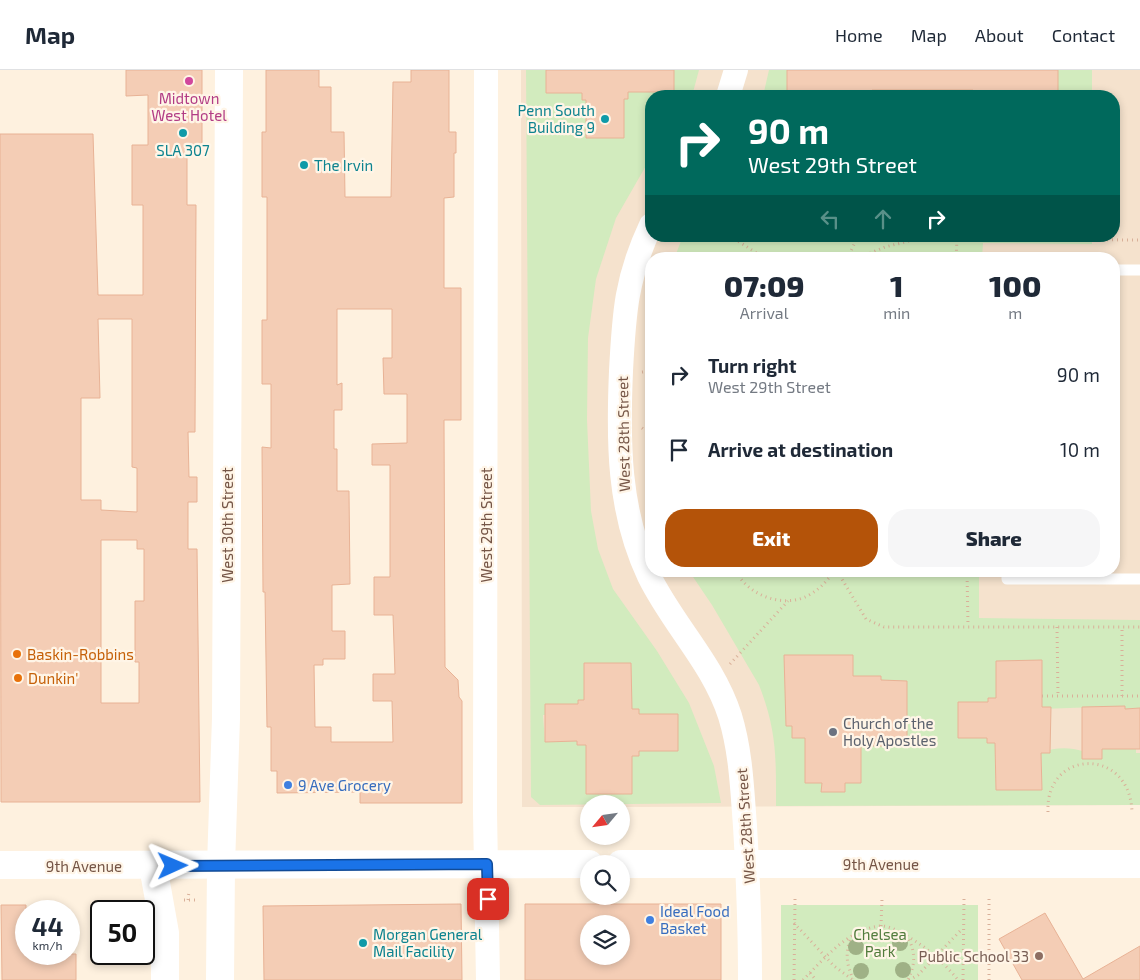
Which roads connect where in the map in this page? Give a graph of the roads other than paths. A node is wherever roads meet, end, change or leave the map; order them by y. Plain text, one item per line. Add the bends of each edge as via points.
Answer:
1 (229, 70) edge
2 (486, 70) edge
3 (736, 70) edge
4 (730, 90) edge
5 (645, 239) edge
6 (1120, 270) edge
7 (1140, 270) edge
8 (645, 565) edge
9 (650, 577) edge
10 (1007, 577) edge
11 (1140, 579) edge
12 (487, 864) junction
13 (580, 864) edge
14 (630, 864) edge
15 (747, 864) junction
16 (1140, 864) edge
17 (221, 865) junction
18 (0, 866) edge
19 (153, 866) junction
20 (165, 980) edge
21 (220, 980) edge
22 (488, 980) edge
23 (750, 980) edge

1 - 17 main road, West 30th Street via 226,708
2 - 12 street, West 29th Street
3 - 4 street
5 - 8 street, West 28th Street via 634,266 624,313 619,390 622,490 634,540
6 - 7 lane
9 - 15 street, West 28th Street via 716,680 730,716 738,747
10 - 11 lane
12 - 13 main road, 9th Avenue
12 - 17 main road, 9th Avenue
12 - 22 street, West 29th Street
14 - 15 main road, 9th Avenue
15 - 16 main road, 9th Avenue
15 - 23 street, West 28th Street
17 - 19 main road, 9th Avenue
17 - 21 main road, West 30th Street
18 - 19 main road, 9th Avenue
19 - 20 main road via 165,933

